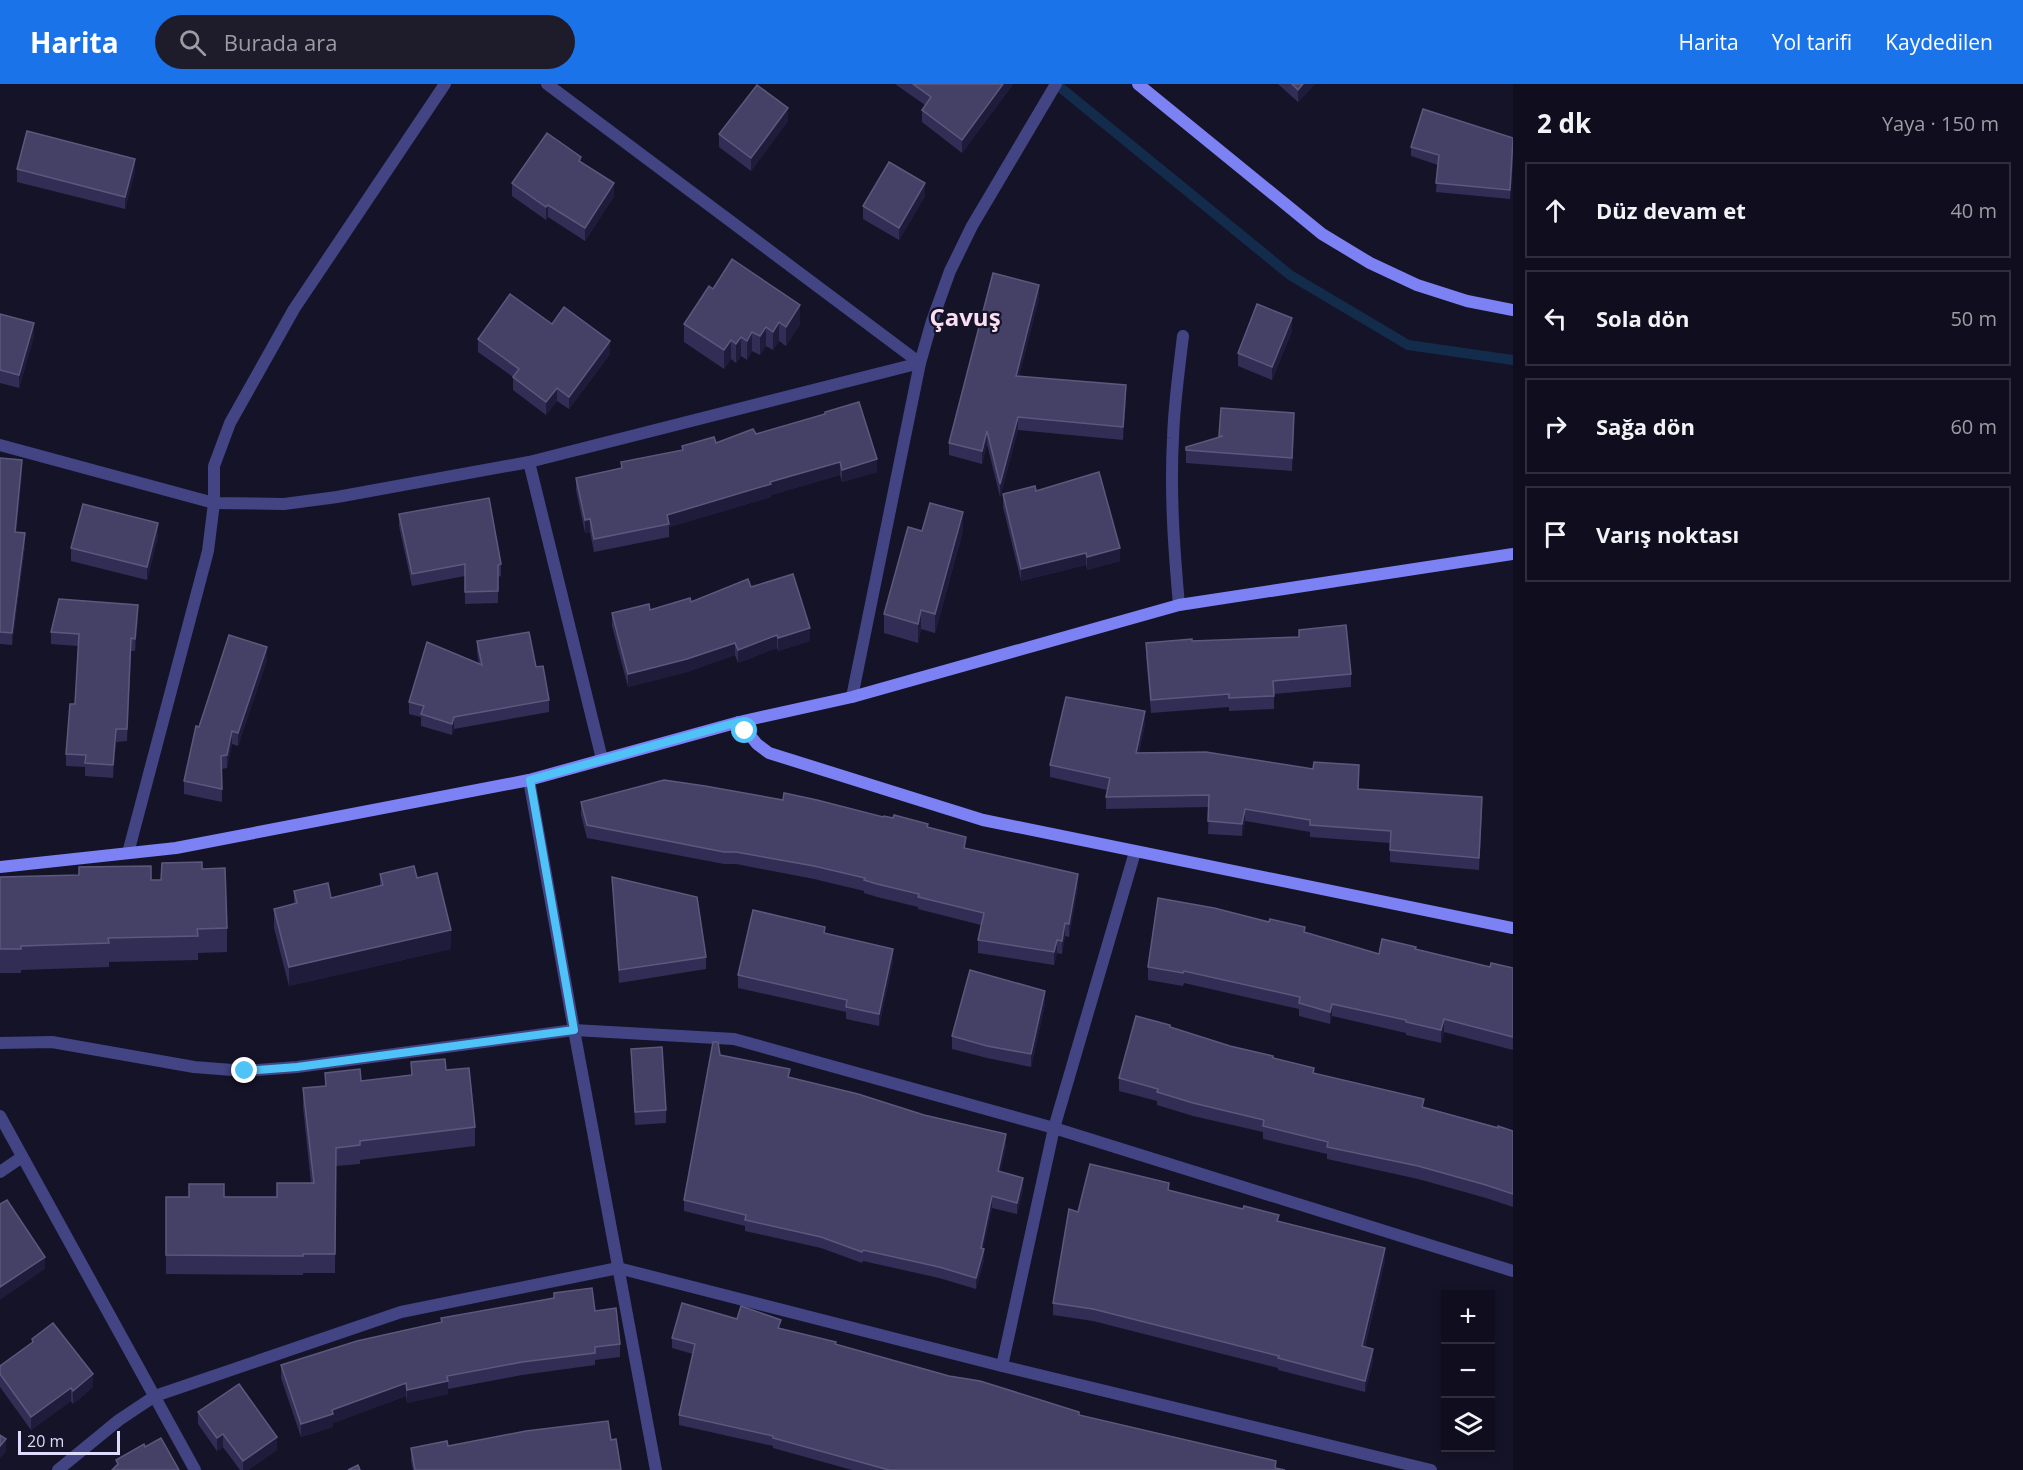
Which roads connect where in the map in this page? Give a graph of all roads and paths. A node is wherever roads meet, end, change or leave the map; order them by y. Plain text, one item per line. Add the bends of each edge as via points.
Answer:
1 (445, 84) edge
2 (547, 84) edge
3 (1138, 84) edge
4 (1053, 88) edge
5 (1513, 310) edge
6 (1183, 336) dead end
7 (920, 363) junction
8 (0, 445) edge
9 (529, 462) junction
10 (214, 503) junction
11 (1513, 554) edge
12 (1179, 605) junction
13 (852, 697) junction
14 (738, 722) junction
15 (602, 759) junction
16 (530, 780) junction
17 (1135, 852) junction
18 (128, 853) junction
19 (0, 867) edge
20 (1513, 928) edge
21 (574, 1030) junction
22 (0, 1043) edge
23 (0, 1116) edge
24 (1054, 1128) junction
25 (22, 1157) junction
26 (0, 1172) edge
27 (618, 1268) junction
28 (1513, 1271) edge
29 (1002, 1366) junction
30 (155, 1396) junction
31 (58, 1470) edge
32 (195, 1470) edge
33 (656, 1470) edge
34 (1431, 1470) edge

1 - 10 street via 294,309 230,423 214,466
2 - 7 street
3 - 5 street via 1322,234 1370,263 1417,285
4 - 7 street via 972,226 946,281
6 - 12 street via 1172,487
7 - 9 street
7 - 13 street
8 - 10 street
9 - 10 street via 295,503
9 - 15 street
10 - 18 street via 208,551
11 - 12 street
12 - 13 street
13 - 14 street
14 - 15 street
14 - 17 street via 769,753 983,820
15 - 16 street
16 - 18 street via 176,848
16 - 21 street
17 - 20 street
17 - 24 street
18 - 19 street
21 - 22 street via 245,1071 194,1068 52,1042
21 - 24 street via 734,1039
21 - 27 street
23 - 25 street
24 - 28 street
24 - 29 street
25 - 26 street
25 - 30 street
27 - 29 street
27 - 30 street via 400,1312
27 - 33 street
29 - 34 street
30 - 31 street
30 - 32 street

